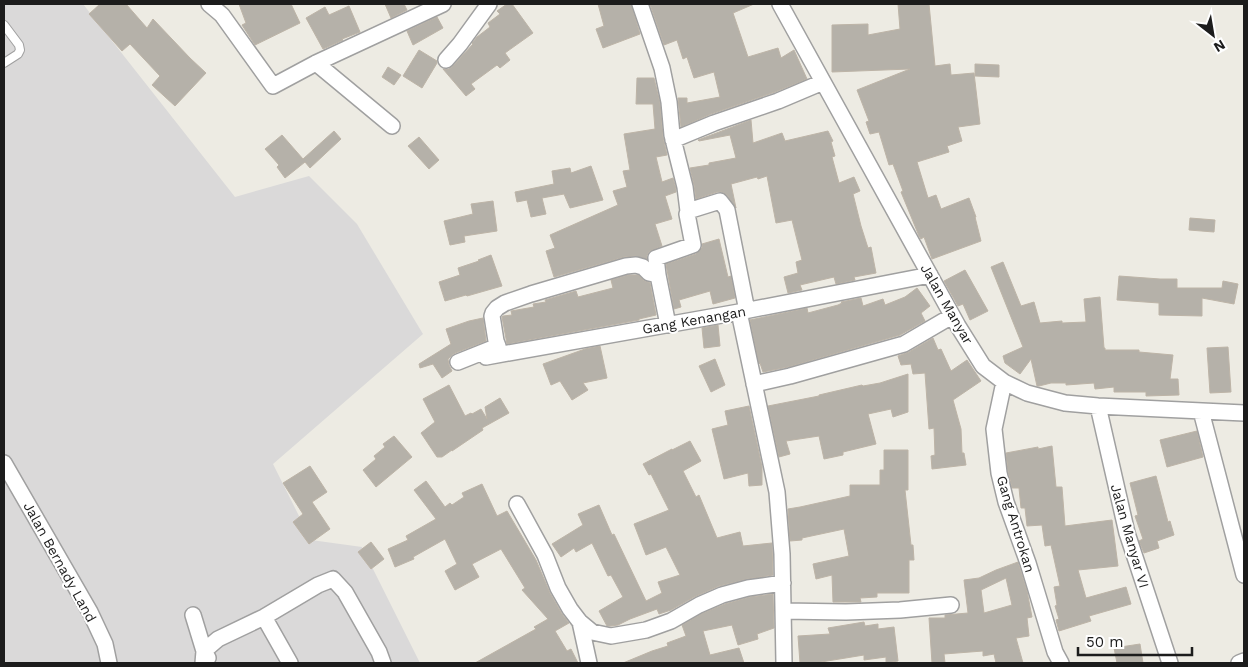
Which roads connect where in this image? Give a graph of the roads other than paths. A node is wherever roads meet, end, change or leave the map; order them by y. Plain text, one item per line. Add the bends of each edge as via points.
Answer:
1 (209, 4) edge
2 (443, 4) edge
3 (489, 4) edge
4 (640, 4) edge
5 (780, 4) edge
6 (4, 25) edge
7 (446, 60) dead end
8 (4, 63) edge
9 (316, 63) junction
10 (823, 82) junction
11 (392, 126) dead end
12 (673, 140) junction
13 (688, 211) junction
14 (930, 274) junction
15 (658, 275) junction
16 (743, 312) junction
17 (952, 316) junction
18 (668, 325) junction
19 (1004, 382) junction
20 (754, 384) junction
21 (1098, 406) junction
22 (1201, 411) junction
23 (1244, 413) edge
24 (4, 463) edge
25 (518, 504) dead end
26 (1244, 575) edge
27 (783, 583) junction
28 (952, 605) dead end
29 (783, 611) junction
30 (194, 615) dead end
31 (264, 617) junction
32 (580, 622) junction
33 (206, 659) edge
34 (1244, 661) edge
35 (109, 663) edge
36 (290, 663) edge
37 (383, 663) edge
38 (589, 663) edge
39 (784, 663) edge
40 (1060, 663) edge
41 (1170, 663) edge
42 (1239, 663) edge

1 - 9 street via 222,15 273,86
2 - 9 street
3 - 7 street
4 - 12 street via 662,68
5 - 10 street, Jalan Manyar
6 - 8 lane via 20,50
9 - 11 street
10 - 12 street
10 - 14 street, Jalan Manyar
12 - 13 street
13 - 15 street via 693,244 656,258
13 - 16 street via 720,201 726,210
14 - 16 street, Gang Kenangan
14 - 17 street, Jalan Manyar
15 - 18 street
15 - 18 street, Gang Kenangan via 649,273 643,266 626,266 505,303 492,316 498,346 458,362
16 - 18 street, Gang Kenangan
16 - 20 street
17 - 19 street, Jalan Manyar via 984,366
17 - 20 street via 904,344
19 - 21 street, Jalan Manyar via 1027,393 1065,403
19 - 40 street, Gang Antrokan via 994,429 1000,473 1006,502
20 - 27 street via 777,492
21 - 22 street, Jalan Manyar
21 - 41 street, Jalan Manyar VI via 1126,533
22 - 23 street, Jalan Manyar
22 - 26 street
24 - 35 street, Jalan Bernady Land via 90,612 105,644
25 - 32 street via 558,588
27 - 29 street
27 - 32 street via 722,595 646,630 611,636 592,632
28 - 29 street via 846,612
29 - 39 street
30 - 33 street
31 - 33 street via 218,640
31 - 36 street
31 - 37 street via 333,580 345,592
32 - 38 street
34 - 42 street

